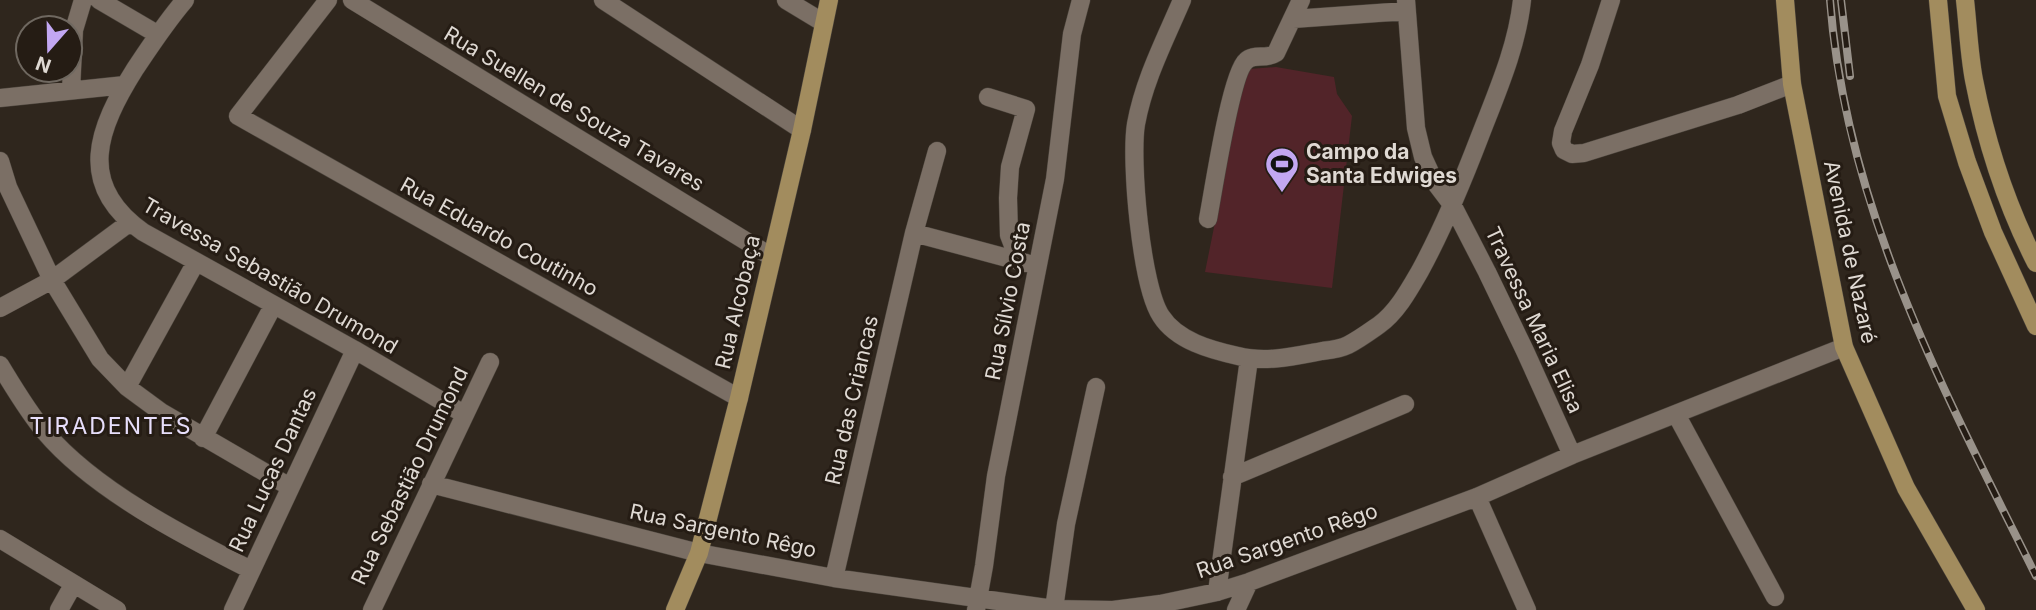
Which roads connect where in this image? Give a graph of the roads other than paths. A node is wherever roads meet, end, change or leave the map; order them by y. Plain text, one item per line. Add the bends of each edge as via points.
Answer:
1 (83, 0) edge
2 (99, 0) edge
3 (185, 0) edge
4 (328, 0) edge
5 (352, 0) edge
6 (603, 0) edge
7 (786, 0) edge
8 (829, 0) edge
9 (1081, 0) edge
10 (1182, 0) edge
11 (1301, 0) edge
12 (1522, 0) edge
13 (1611, 0) edge
14 (1785, 0) edge
15 (1938, 0) edge
16 (1965, 0) edge
17 (1406, 5) edge
18 (1293, 19) junction
19 (824, 23) junction
20 (158, 34) junction
21 (1792, 84) junction
22 (125, 85) junction
23 (71, 90) junction
24 (988, 97) dead end
25 (0, 98) edge
26 (802, 130) junction
27 (937, 150) dead end
28 (0, 161) edge
29 (1453, 206) junction
30 (1208, 219) dead end
31 (129, 222) junction
32 (914, 233) junction
33 (772, 257) junction
34 (1019, 261) junction
35 (196, 262) junction
36 (2036, 263) edge
37 (1038, 266) junction
38 (52, 280) junction
39 (273, 306) junction
40 (0, 309) edge
41 (2036, 326) edge
42 (1844, 346) junction
43 (355, 351) junction
44 (1250, 359) junction
45 (490, 362) dead end
46 (0, 365) edge
47 (127, 387) junction
48 (1096, 387) dead end
49 (738, 398) junction
50 (1405, 404) dead end
51 (464, 414) junction
52 (1676, 414) junction
53 (203, 438) junction
54 (1572, 455) junction
55 (1232, 478) junction
56 (431, 484) junction
57 (290, 487) junction
58 (1477, 497) junction
59 (0, 539) edge
60 (699, 553) junction
61 (251, 570) junction
62 (834, 578) junction
63 (1249, 582) junction
64 (73, 585) junction
65 (1217, 592) junction
66 (1775, 597) dead end
67 (978, 605) edge
68 (1054, 609) edge
69 (59, 610) edge
70 (117, 610) edge
71 (233, 610) edge
72 (372, 610) edge
73 (675, 610) edge
74 (1236, 610) edge
75 (1527, 610) edge
76 (1976, 610) edge

1 - 23 street via 74,30
2 - 20 street
3 - 20 street, Travessa Sebastião Drumond
4 - 49 street, Rua Eduardo Coutinho via 238,116
5 - 33 street, Rua Suellen de Souza Tavares
6 - 26 street
7 - 19 street
8 - 19 main road, Rua Alcobaça
9 - 37 street, Rua Sílvio Costa
10 - 44 street via 1145,86 1136,125 1134,164 1144,260 1161,317 1183,337
11 - 18 street
12 - 29 street via 1507,66
13 - 21 street via 1563,131 1561,143 1572,154 1738,105
14 - 21 main road, Avenida de Nazaré
15 - 41 main road via 1947,96 1993,232
16 - 36 main road via 1973,77 1985,129
17 - 18 street
17 - 29 street, Travessa Maria Elisa via 1416,128 1434,181
18 - 30 street via 1276,53 1247,59 1238,73
19 - 26 main road, Rua Alcobaça
20 - 22 street, Travessa Sebastião Drumond
21 - 42 main road, Avenida de Nazaré
22 - 23 street
22 - 31 street, Travessa Sebastião Drumond via 104,127 99,166 105,188
23 - 25 street
24 - 34 street via 1026,109 1010,167 1008,198 1009,235
26 - 33 main road, Rua Alcobaça
27 - 32 street, Rua das Criancas
28 - 38 street
29 - 44 street via 1404,299 1382,324 1346,346 1286,358
29 - 54 street, Travessa Maria Elisa
31 - 35 street, Travessa Sebastião Drumond
31 - 38 street
32 - 34 street
32 - 62 street, Rua das Criancas
33 - 49 main road, Rua Alcobaça
34 - 37 street
35 - 39 street, Travessa Sebastião Drumond
35 - 47 street
37 - 67 street, Rua Sílvio Costa via 996,476
38 - 40 street
38 - 47 street via 100,359
39 - 43 street, Travessa Sebastião Drumond
39 - 53 street
42 - 52 street, Rua Sargento Rêgo
42 - 76 main road, Avenida de Nazaré via 1906,488
43 - 51 street, Travessa Sebastião Drumond
43 - 57 street, Rua Lucas Dantas
44 - 55 street
45 - 51 street, Rua Sebastião Drumond
46 - 61 street via 44,432 69,457 141,508
47 - 53 street
48 - 68 street via 1066,524
49 - 60 main road, Rua Alcobaça
50 - 55 street
51 - 56 street, Rua Sebastião Drumond
52 - 54 street, Rua Sargento Rêgo
52 - 66 street
53 - 57 street
54 - 58 street, Rua Sargento Rêgo
55 - 65 street
56 - 60 street, Rua Sargento Rêgo
56 - 72 street, Rua Sebastião Drumond
57 - 61 street, Rua Lucas Dantas
58 - 63 street, Rua Sargento Rêgo
58 - 75 street
59 - 64 street
60 - 62 street, Rua Sargento Rêgo
60 - 73 main road, Rua Alcobaça
61 - 71 street, Rua Lucas Dantas
62 - 67 street, Rua Sargento Rêgo
63 - 65 street, Rua Sargento Rêgo
63 - 74 street
64 - 69 street
64 - 70 street
65 - 68 street, Rua Sargento Rêgo via 1112,610
67 - 68 street, Rua Sargento Rêgo

